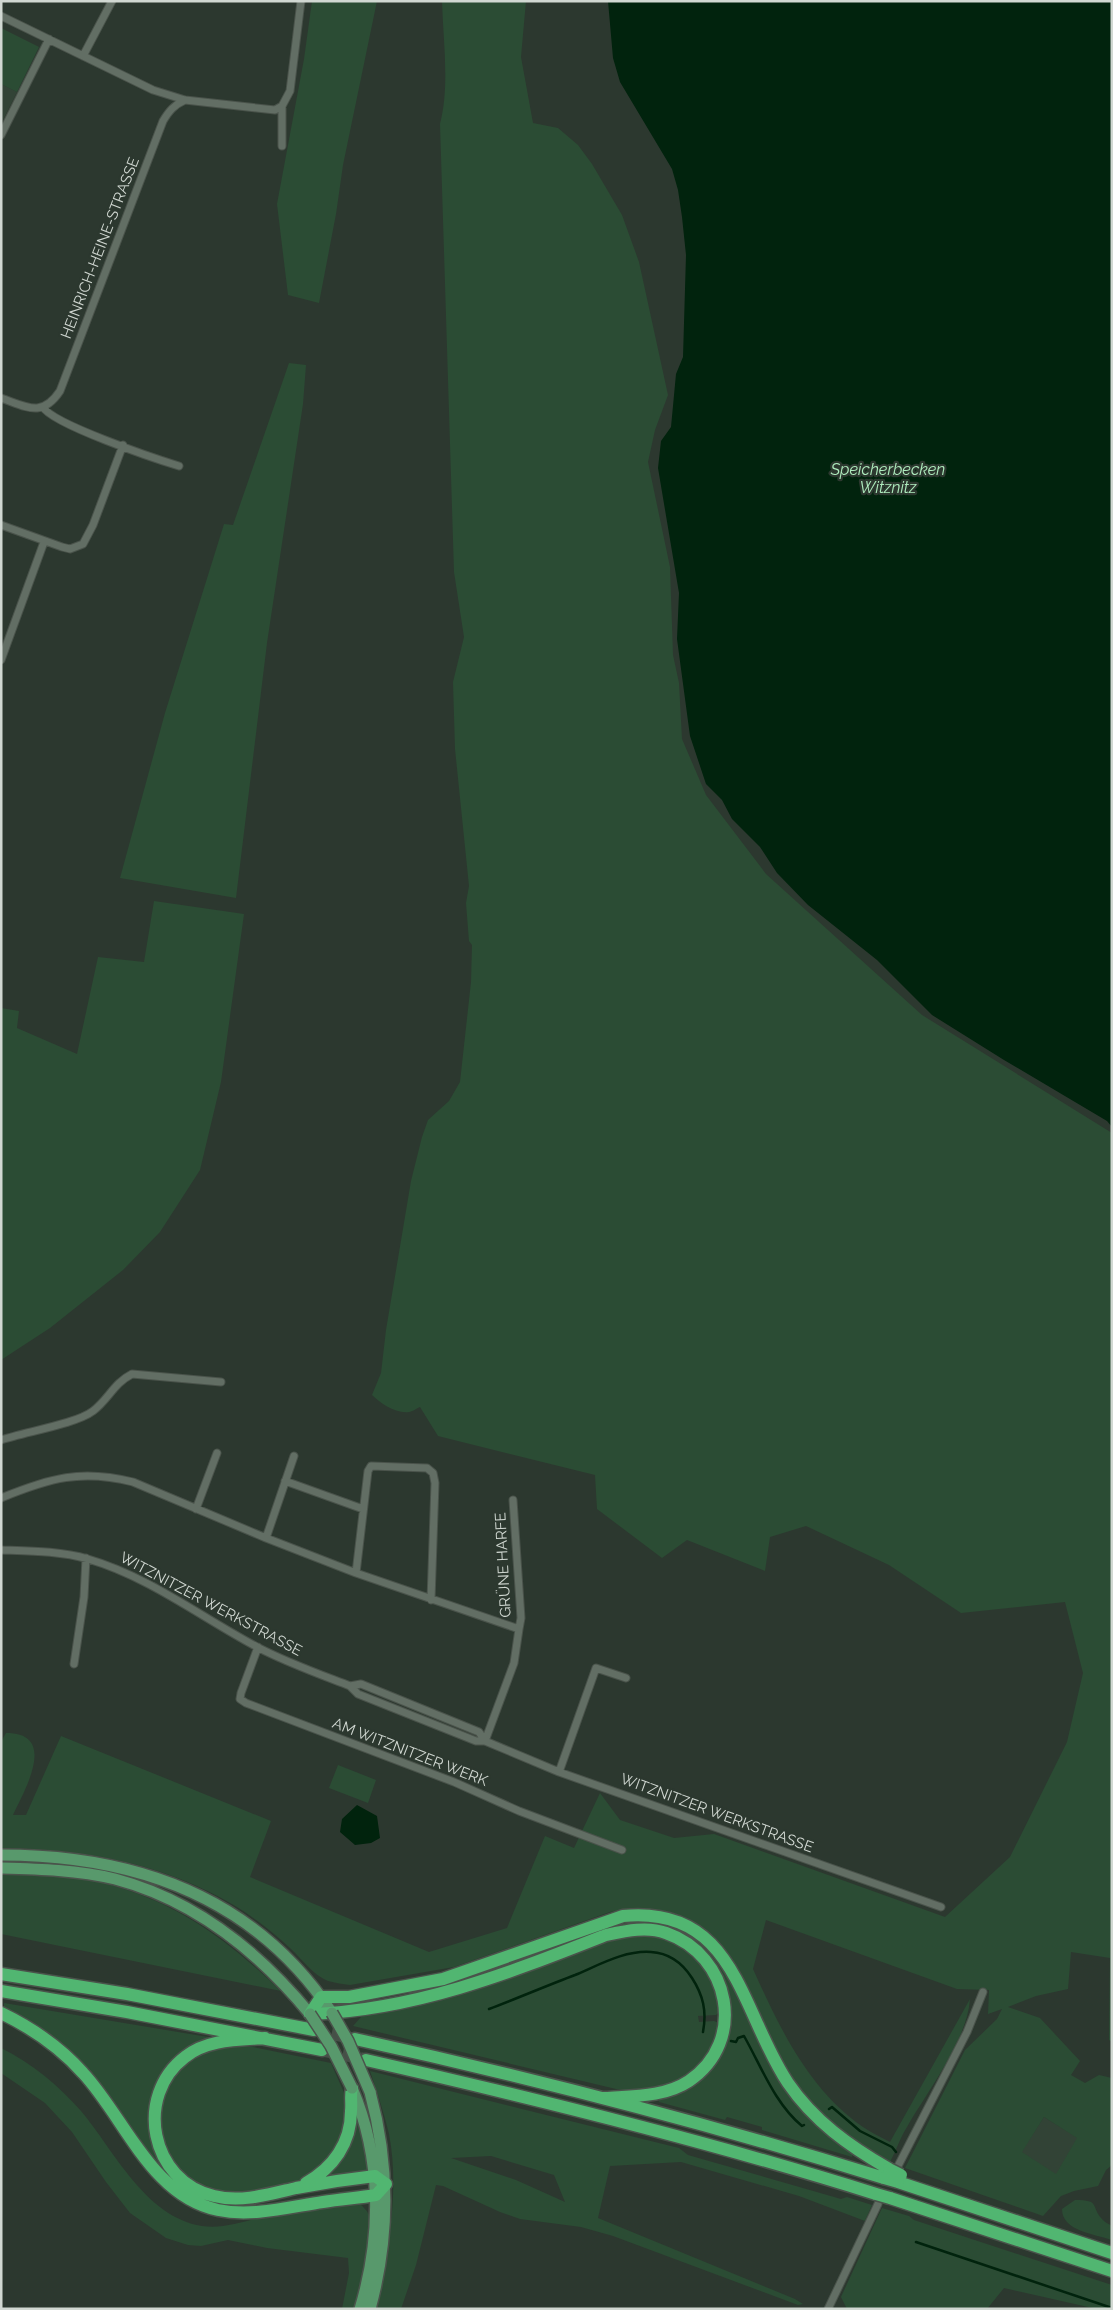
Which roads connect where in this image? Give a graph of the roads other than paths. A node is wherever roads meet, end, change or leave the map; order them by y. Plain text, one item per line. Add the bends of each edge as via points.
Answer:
1 (112, 1) edge
2 (301, 1) edge
3 (1, 16) edge
4 (49, 39) junction
5 (83, 56) junction
6 (185, 100) junction
7 (282, 106) junction
8 (1, 135) edge
9 (282, 146) dead end
10 (1, 398) edge
11 (43, 408) junction
12 (123, 445) junction
13 (179, 466) dead end
14 (1, 525) edge
15 (44, 542) junction
16 (1, 660) edge
17 (221, 1382) dead end
18 (1, 1440) edge
19 (217, 1453) dead end
20 (294, 1456) dead end
21 (285, 1482) junction
22 (1, 1498) edge
23 (513, 1500) dead end
24 (196, 1509) junction
25 (364, 1509) junction
26 (266, 1538) junction
27 (1, 1550) edge
28 (86, 1558) junction
29 (356, 1573) junction
30 (431, 1600) junction
31 (519, 1629) junction
32 (258, 1647) junction
33 (74, 1664) dead end
34 (626, 1678) dead end
35 (485, 1741) junction
36 (559, 1772) junction
37 (622, 1850) dead end
38 (1, 1855) edge
39 (1, 1868) edge
40 (941, 1907) dead end
41 (1, 1974) edge
42 (1, 1991) edge
43 (982, 1992) dead end
44 (327, 2006) junction
45 (1, 2012) edge
46 (310, 2014) junction
47 (314, 2030) tunnel mouth
48 (265, 2038) junction
49 (355, 2039) tunnel mouth
50 (322, 2050) tunnel mouth
51 (366, 2060) tunnel mouth
52 (352, 2088) junction
53 (605, 2098) junction
54 (894, 2174) junction
55 (375, 2176) junction
56 (386, 2184) junction
57 (297, 2188) junction
58 (376, 2195) junction
59 (881, 2199) junction
60 (1112, 2253) edge
61 (1112, 2271) edge
62 (360, 2309) edge
63 (370, 2309) edge
64 (828, 2309) edge

1 - 5 street
2 - 7 street via 290,91
3 - 4 street
4 - 5 street
4 - 8 street
5 - 6 street via 153,90
6 - 7 street via 258,110 275,110
6 - 11 street, HEINRICH-HEINE-STRASSE via 177,104 163,121 60,391
7 - 9 street
10 - 11 street via 29,408
11 - 12 street via 64,423
12 - 13 street
12 - 15 street via 83,544 70,549
14 - 15 street
15 - 16 street
17 - 18 street via 132,1374 122,1379 92,1412
19 - 24 street
20 - 21 street
21 - 25 street
21 - 26 street
22 - 24 street, GRÜNE HARFE via 53,1479 94,1474 133,1482
23 - 31 street, GRÜNE HARFE via 521,1618
24 - 26 street, GRÜNE HARFE
25 - 29 street
25 - 30 street via 371,1466 427,1468 433,1474
26 - 29 street, GRÜNE HARFE
27 - 28 street, WITZNITZER WERKSTRASSE via 41,1551
28 - 32 street, WITZNITZER WERKSTRASSE via 140,1581
28 - 33 street
29 - 30 street, GRÜNE HARFE
30 - 31 street, GRÜNE HARFE
31 - 35 street, GRÜNE HARFE via 514,1663
32 - 35 street, WITZNITZER WERKSTRASSE via 350,1686 358,1694 476,1741
32 - 37 street, AM WITZNITZER WERK via 240,1699 246,1703
34 - 36 street via 596,1668
35 - 36 street, WITZNITZER WERKSTRASSE
36 - 40 street, WITZNITZER WERKSTRASSE
38 - 44 main road via 37,1855 106,1863 186,1889 232,1915 272,1945
39 - 46 main road via 99,1876 158,1894 202,1917 246,1947 280,1978
41 - 47 highway via 127,1994
42 - 48 highway
43 - 54 street via 967,2032
44 - 46 highway
44 - 53 highway via 347,2012 403,2003 443,1994 606,1936 625,1931 665,1932 700,1953 713,1969 722,1989 725,2013 722,2033 714,2054 689,2081 648,2096
44 - 54 highway via 349,1997 443,1979 623,1916 653,1914 674,1920 701,1934 727,1963 777,2065 800,2100 833,2133
44 - 56 main road, bridge via 348,2041 370,2092 379,2124
45 - 58 highway via 24,2024 65,2054 110,2105 162,2178 192,2201 218,2210 260,2212
46 - 52 main road, bridge
48 - 50 highway
48 - 57 highway via 202,2047 176,2065 161,2086 154,2107 156,2137 172,2171 198,2191 236,2199
49 - 53 highway
51 - 59 highway via 723,2148
52 - 55 main road via 366,2126
52 - 57 highway via 349,2128 341,2151 321,2175
53 - 54 highway
54 - 60 highway via 940,2194
55 - 56 highway
55 - 57 highway
55 - 58 main road
56 - 58 highway
56 - 63 main road via 382,2249
58 - 62 main road via 373,2248
59 - 61 highway
59 - 64 street

